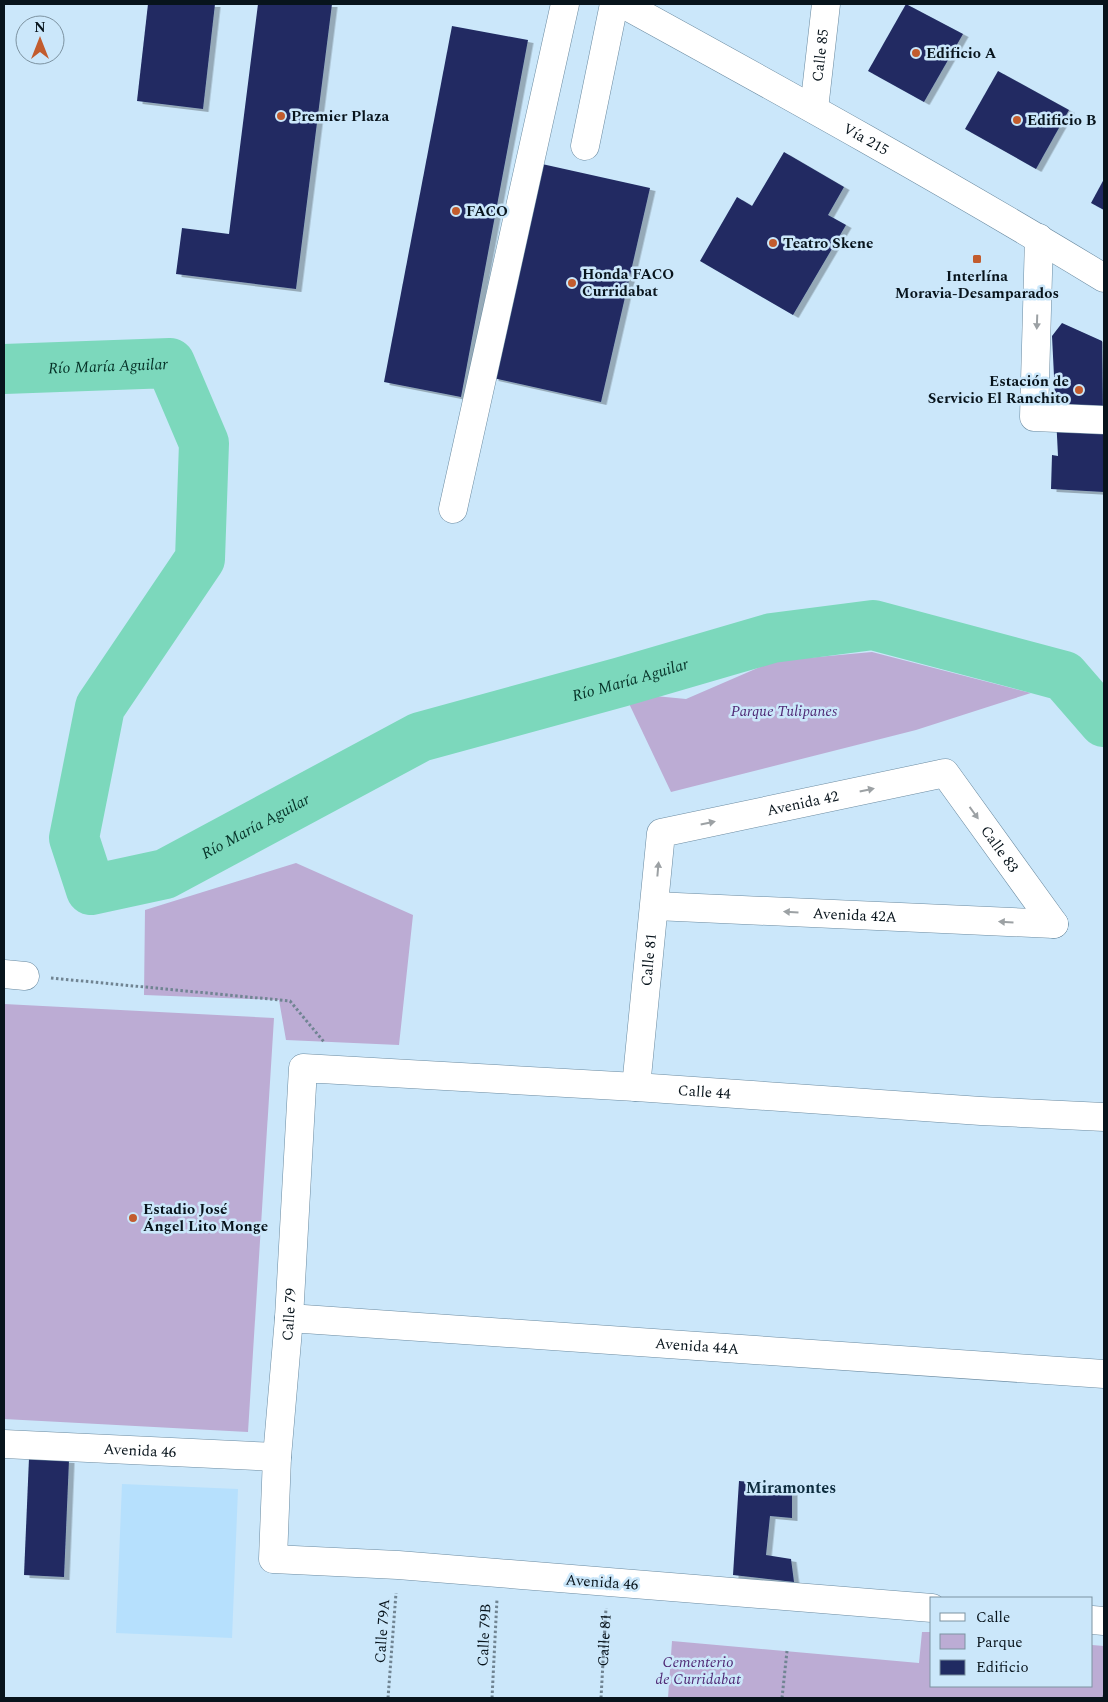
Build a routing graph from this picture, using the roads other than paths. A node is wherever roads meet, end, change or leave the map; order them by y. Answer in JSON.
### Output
{"nodes":[{"id":1,"x":565,"y":4,"type":"edge"},
{"id":2,"x":614,"y":4,"type":"edge"},
{"id":3,"x":623,"y":4,"type":"edge"},
{"id":4,"x":826,"y":4,"type":"edge"},
{"id":5,"x":814,"y":109,"type":"junction"},
{"id":6,"x":585,"y":146,"type":"dead end"},
{"id":7,"x":1039,"y":238,"type":"junction"},
{"id":8,"x":1104,"y":278,"type":"edge"},
{"id":9,"x":1104,"y":420,"type":"edge"},
{"id":10,"x":453,"y":509,"type":"dead end"},
{"id":11,"x":945,"y":773,"type":"joint"},
{"id":12,"x":661,"y":833,"type":"joint"},
{"id":13,"x":655,"y":906,"type":"junction"},
{"id":14,"x":1054,"y":924,"type":"joint"},
{"id":15,"x":303,"y":1068,"type":"joint"},
{"id":16,"x":636,"y":1087,"type":"junction"},
{"id":17,"x":1104,"y":1117,"type":"edge"},
{"id":18,"x":289,"y":1318,"type":"junction"},
{"id":19,"x":1104,"y":1374,"type":"edge"},
{"id":20,"x":4,"y":1444,"type":"edge"},
{"id":21,"x":277,"y":1457,"type":"junction"},
{"id":22,"x":273,"y":1559,"type":"joint"},
{"id":23,"x":930,"y":1608,"type":"edge"}],
"edges":[{"from":1,"to":10,"type":"street"},
{"from":2,"to":6,"type":"street"},
{"from":3,"to":5,"type":"street","name":"Vía 215"},
{"from":4,"to":5,"type":"street","name":"Calle 85"},
{"from":5,"to":7,"type":"street","name":"Vía 215"},
{"from":7,"to":8,"type":"street","name":"Vía 215"},
{"from":7,"to":9,"type":"street","one_way":true},
{"from":12,"to":11,"type":"street","name":"Avenida 42","one_way":true},
{"from":11,"to":14,"type":"street","name":"Calle 83","one_way":true},
{"from":13,"to":12,"type":"street","name":"Calle 81","one_way":true},
{"from":14,"to":13,"type":"street","name":"Avenida 42A","one_way":true},
{"from":13,"to":16,"type":"street","name":"Calle 81"},
{"from":15,"to":16,"type":"street","name":"Calle 44"},
{"from":15,"to":18,"type":"street","name":"Calle 79"},
{"from":16,"to":17,"type":"street","name":"Calle 44"},
{"from":18,"to":19,"type":"street","name":"Avenida 44A"},
{"from":18,"to":21,"type":"street","name":"Calle 79"},
{"from":20,"to":21,"type":"street","name":"Avenida 46"},
{"from":21,"to":22,"type":"street","name":"Calle 79"},
{"from":22,"to":23,"type":"street","name":"Avenida 46"}]}
